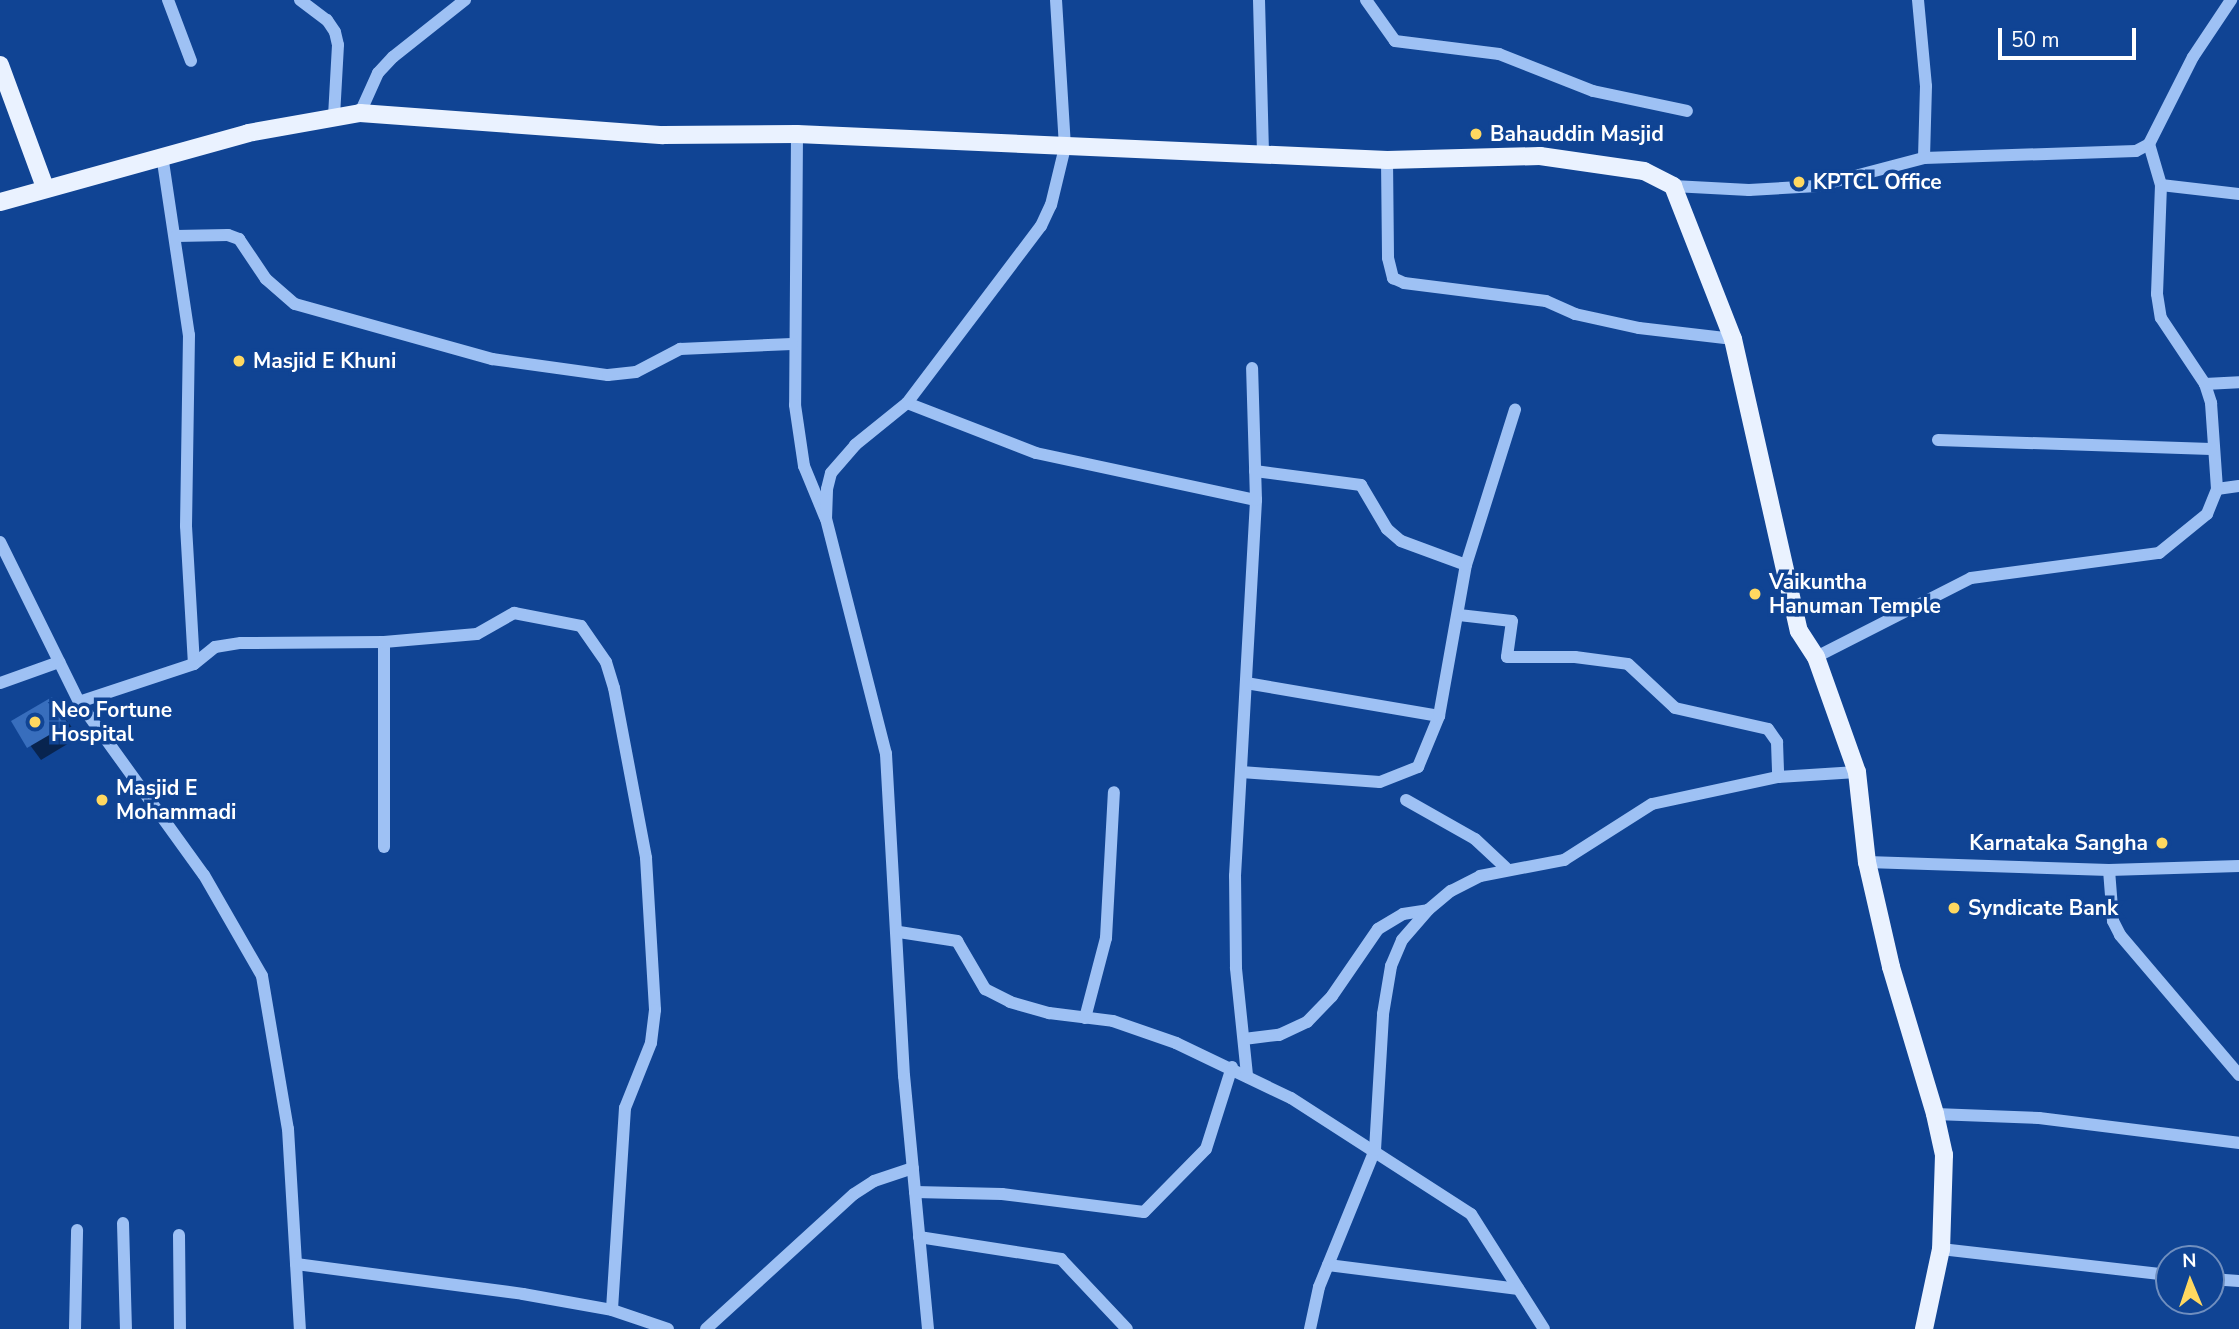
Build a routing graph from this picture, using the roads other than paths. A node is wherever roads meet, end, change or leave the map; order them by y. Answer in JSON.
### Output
{"nodes":[{"id":1,"x":168,"y":0,"type":"edge"},
{"id":2,"x":300,"y":0,"type":"edge"},
{"id":3,"x":465,"y":0,"type":"edge"},
{"id":4,"x":1056,"y":0,"type":"edge"},
{"id":5,"x":1259,"y":0,"type":"edge"},
{"id":6,"x":1366,"y":0,"type":"edge"},
{"id":7,"x":1919,"y":0,"type":"edge"},
{"id":8,"x":2231,"y":0,"type":"edge"},
{"id":9,"x":191,"y":61,"type":"dead end"},
{"id":10,"x":0,"y":65,"type":"edge"},
{"id":11,"x":1687,"y":111,"type":"dead end"},
{"id":12,"x":360,"y":113,"type":"junction"},
{"id":13,"x":334,"y":117,"type":"junction"},
{"id":14,"x":797,"y":134,"type":"junction"},
{"id":15,"x":2150,"y":144,"type":"junction"},
{"id":16,"x":1065,"y":147,"type":"junction"},
{"id":17,"x":162,"y":155,"type":"junction"},
{"id":18,"x":1263,"y":155,"type":"junction"},
{"id":19,"x":1924,"y":158,"type":"junction"},
{"id":20,"x":1387,"y":160,"type":"junction"},
{"id":21,"x":2161,"y":185,"type":"junction"},
{"id":22,"x":1673,"y":186,"type":"junction"},
{"id":23,"x":46,"y":187,"type":"junction"},
{"id":24,"x":2239,"y":194,"type":"edge"},
{"id":25,"x":0,"y":202,"type":"edge"},
{"id":26,"x":176,"y":236,"type":"junction"},
{"id":27,"x":1733,"y":339,"type":"junction"},
{"id":28,"x":792,"y":344,"type":"junction"},
{"id":29,"x":1252,"y":368,"type":"dead end"},
{"id":30,"x":2239,"y":382,"type":"edge"},
{"id":31,"x":2205,"y":384,"type":"junction"},
{"id":32,"x":907,"y":403,"type":"junction"},
{"id":33,"x":1515,"y":410,"type":"dead end"},
{"id":34,"x":1938,"y":440,"type":"dead end"},
{"id":35,"x":2211,"y":449,"type":"junction"},
{"id":36,"x":1255,"y":471,"type":"junction"},
{"id":37,"x":2239,"y":486,"type":"edge"},
{"id":38,"x":2217,"y":489,"type":"junction"},
{"id":39,"x":1256,"y":500,"type":"junction"},
{"id":40,"x":826,"y":519,"type":"junction"},
{"id":41,"x":0,"y":542,"type":"edge"},
{"id":42,"x":1466,"y":565,"type":"junction"},
{"id":43,"x":1459,"y":615,"type":"junction"},
{"id":44,"x":384,"y":642,"type":"junction"},
{"id":45,"x":1816,"y":657,"type":"junction"},
{"id":46,"x":59,"y":662,"type":"junction"},
{"id":47,"x":194,"y":664,"type":"junction"},
{"id":48,"x":0,"y":682,"type":"edge"},
{"id":49,"x":1246,"y":683,"type":"junction"},
{"id":50,"x":79,"y":702,"type":"junction"},
{"id":51,"x":1439,"y":716,"type":"junction"},
{"id":52,"x":1241,"y":772,"type":"junction"},
{"id":53,"x":1857,"y":772,"type":"junction"},
{"id":54,"x":1778,"y":777,"type":"junction"},
{"id":55,"x":1114,"y":792,"type":"dead end"},
{"id":56,"x":1406,"y":800,"type":"dead end"},
{"id":57,"x":384,"y":847,"type":"dead end"},
{"id":58,"x":1867,"y":862,"type":"junction"},
{"id":59,"x":2239,"y":866,"type":"edge"},
{"id":60,"x":1506,"y":868,"type":"junction"},
{"id":61,"x":2109,"y":870,"type":"junction"},
{"id":62,"x":1428,"y":910,"type":"junction"},
{"id":63,"x":899,"y":932,"type":"junction"},
{"id":64,"x":1085,"y":1018,"type":"junction"},
{"id":65,"x":1244,"y":1039,"type":"junction"},
{"id":66,"x":1232,"y":1067,"type":"junction"},
{"id":67,"x":1247,"y":1075,"type":"junction"},
{"id":68,"x":2239,"y":1075,"type":"edge"},
{"id":69,"x":1936,"y":1114,"type":"junction"},
{"id":70,"x":2239,"y":1143,"type":"edge"},
{"id":71,"x":1375,"y":1150,"type":"junction"},
{"id":72,"x":913,"y":1168,"type":"junction"},
{"id":73,"x":915,"y":1192,"type":"junction"},
{"id":74,"x":123,"y":1223,"type":"dead end"},
{"id":75,"x":77,"y":1230,"type":"dead end"},
{"id":76,"x":179,"y":1234,"type":"dead end"},
{"id":77,"x":919,"y":1237,"type":"junction"},
{"id":78,"x":1941,"y":1249,"type":"junction"},
{"id":79,"x":296,"y":1264,"type":"junction"},
{"id":80,"x":1328,"y":1265,"type":"junction"},
{"id":81,"x":2155,"y":1273,"type":"edge"},
{"id":82,"x":1518,"y":1289,"type":"junction"},
{"id":83,"x":612,"y":1310,"type":"junction"},
{"id":84,"x":75,"y":1329,"type":"edge"},
{"id":85,"x":126,"y":1329,"type":"edge"},
{"id":86,"x":180,"y":1329,"type":"edge"},
{"id":87,"x":300,"y":1329,"type":"edge"},
{"id":88,"x":668,"y":1329,"type":"edge"},
{"id":89,"x":706,"y":1329,"type":"edge"},
{"id":90,"x":928,"y":1329,"type":"edge"},
{"id":91,"x":1127,"y":1329,"type":"edge"},
{"id":92,"x":1310,"y":1329,"type":"edge"},
{"id":93,"x":1544,"y":1329,"type":"edge"},
{"id":94,"x":1924,"y":1329,"type":"edge"}],
"edges":[{"from":1,"to":9,"type":"street"},
{"from":2,"to":13,"type":"street"},
{"from":3,"to":12,"type":"street"},
{"from":4,"to":16,"type":"street"},
{"from":5,"to":18,"type":"street"},
{"from":6,"to":11,"type":"street"},
{"from":7,"to":19,"type":"street"},
{"from":8,"to":15,"type":"street"},
{"from":10,"to":23,"type":"main road"},
{"from":12,"to":13,"type":"main road"},
{"from":12,"to":14,"type":"main road"},
{"from":13,"to":17,"type":"main road"},
{"from":14,"to":16,"type":"main road"},
{"from":14,"to":28,"type":"street"},
{"from":15,"to":19,"type":"street"},
{"from":15,"to":21,"type":"street"},
{"from":16,"to":18,"type":"main road"},
{"from":16,"to":32,"type":"street"},
{"from":17,"to":23,"type":"main road"},
{"from":17,"to":26,"type":"street"},
{"from":18,"to":20,"type":"main road"},
{"from":19,"to":22,"type":"street"},
{"from":20,"to":22,"type":"main road"},
{"from":20,"to":27,"type":"street"},
{"from":21,"to":24,"type":"street"},
{"from":21,"to":31,"type":"street"},
{"from":22,"to":27,"type":"main road"},
{"from":23,"to":25,"type":"main road"},
{"from":26,"to":28,"type":"street"},
{"from":26,"to":47,"type":"street"},
{"from":27,"to":45,"type":"main road"},
{"from":28,"to":40,"type":"street"},
{"from":29,"to":36,"type":"street"},
{"from":30,"to":31,"type":"street"},
{"from":31,"to":35,"type":"street"},
{"from":32,"to":39,"type":"street"},
{"from":32,"to":40,"type":"street"},
{"from":33,"to":42,"type":"street"},
{"from":34,"to":35,"type":"street"},
{"from":35,"to":38,"type":"street"},
{"from":36,"to":39,"type":"street"},
{"from":36,"to":42,"type":"street"},
{"from":37,"to":38,"type":"street"},
{"from":38,"to":45,"type":"street"},
{"from":39,"to":49,"type":"street"},
{"from":40,"to":63,"type":"street"},
{"from":41,"to":46,"type":"street"},
{"from":42,"to":43,"type":"street"},
{"from":43,"to":51,"type":"street"},
{"from":43,"to":54,"type":"street"},
{"from":44,"to":47,"type":"street"},
{"from":44,"to":57,"type":"street"},
{"from":44,"to":83,"type":"street"},
{"from":45,"to":53,"type":"main road"},
{"from":46,"to":48,"type":"street"},
{"from":46,"to":50,"type":"street"},
{"from":47,"to":50,"type":"street"},
{"from":49,"to":51,"type":"street"},
{"from":49,"to":52,"type":"street"},
{"from":50,"to":79,"type":"street"},
{"from":51,"to":52,"type":"street"},
{"from":52,"to":65,"type":"street"},
{"from":53,"to":54,"type":"street"},
{"from":53,"to":58,"type":"main road"},
{"from":54,"to":60,"type":"street"},
{"from":55,"to":64,"type":"street"},
{"from":56,"to":60,"type":"street"},
{"from":58,"to":61,"type":"street"},
{"from":58,"to":69,"type":"main road"},
{"from":59,"to":61,"type":"street"},
{"from":60,"to":62,"type":"street"},
{"from":61,"to":68,"type":"street"},
{"from":62,"to":65,"type":"street"},
{"from":62,"to":71,"type":"street"},
{"from":63,"to":64,"type":"street"},
{"from":63,"to":72,"type":"street"},
{"from":64,"to":66,"type":"street"},
{"from":65,"to":67,"type":"street"},
{"from":66,"to":67,"type":"street"},
{"from":66,"to":73,"type":"street"},
{"from":67,"to":71,"type":"street"},
{"from":69,"to":70,"type":"street"},
{"from":69,"to":78,"type":"main road"},
{"from":71,"to":80,"type":"street"},
{"from":71,"to":82,"type":"street"},
{"from":72,"to":73,"type":"street"},
{"from":72,"to":89,"type":"street"},
{"from":73,"to":77,"type":"street"},
{"from":74,"to":85,"type":"street"},
{"from":75,"to":84,"type":"street"},
{"from":76,"to":86,"type":"street"},
{"from":77,"to":90,"type":"street"},
{"from":77,"to":91,"type":"street"},
{"from":78,"to":81,"type":"street"},
{"from":78,"to":94,"type":"main road"},
{"from":79,"to":83,"type":"street"},
{"from":79,"to":87,"type":"street"},
{"from":80,"to":82,"type":"street"},
{"from":80,"to":92,"type":"street"},
{"from":82,"to":93,"type":"street"},
{"from":83,"to":88,"type":"street"}]}
